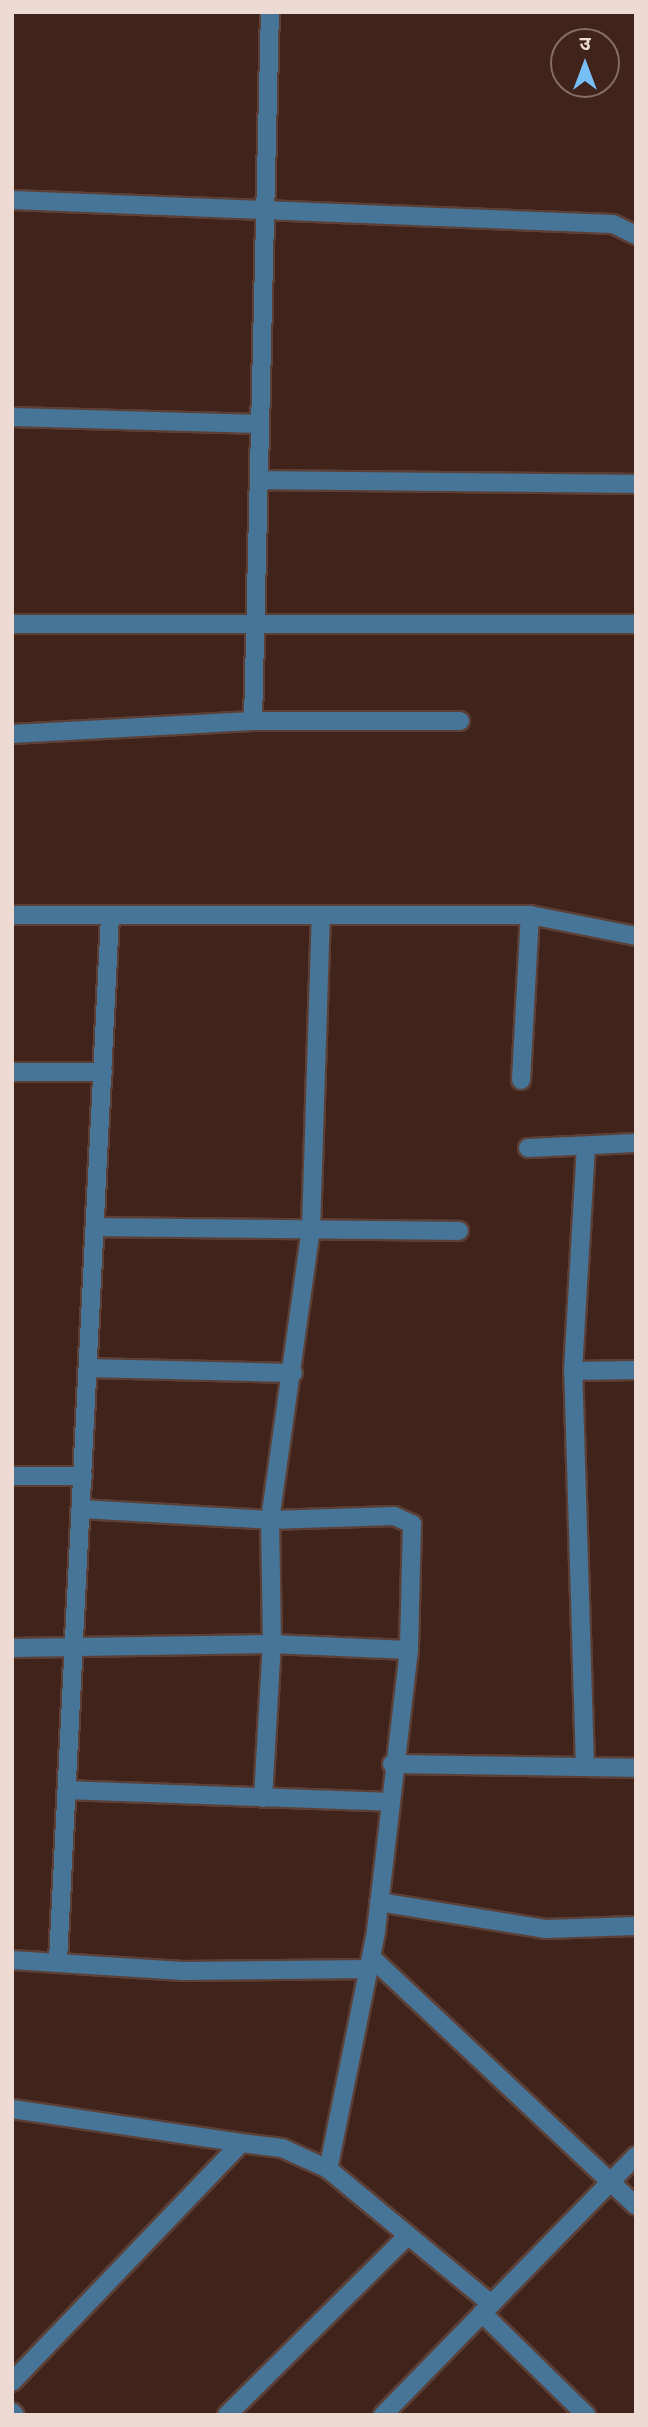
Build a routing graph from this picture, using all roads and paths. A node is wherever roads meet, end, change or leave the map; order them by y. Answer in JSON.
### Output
{"nodes":[{"id":1,"x":270,"y":12,"type":"edge"},
{"id":2,"x":12,"y":200,"type":"edge"},
{"id":3,"x":265,"y":206,"type":"junction"},
{"id":4,"x":636,"y":235,"type":"edge"},
{"id":5,"x":12,"y":417,"type":"edge"},
{"id":6,"x":260,"y":424,"type":"junction"},
{"id":7,"x":259,"y":480,"type":"junction"},
{"id":8,"x":636,"y":484,"type":"edge"},
{"id":9,"x":12,"y":624,"type":"edge"},
{"id":10,"x":255,"y":624,"type":"junction"},
{"id":11,"x":636,"y":624,"type":"edge"},
{"id":12,"x":253,"y":721,"type":"junction"},
{"id":13,"x":460,"y":721,"type":"dead end"},
{"id":14,"x":12,"y":734,"type":"edge"},
{"id":15,"x":12,"y":915,"type":"edge"},
{"id":16,"x":110,"y":915,"type":"junction"},
{"id":17,"x":321,"y":915,"type":"junction"},
{"id":18,"x":530,"y":915,"type":"junction"},
{"id":19,"x":636,"y":936,"type":"edge"},
{"id":20,"x":12,"y":1072,"type":"edge"},
{"id":21,"x":103,"y":1072,"type":"junction"},
{"id":22,"x":521,"y":1080,"type":"dead end"},
{"id":23,"x":636,"y":1143,"type":"edge"},
{"id":24,"x":586,"y":1146,"type":"junction"},
{"id":25,"x":528,"y":1149,"type":"dead end"},
{"id":26,"x":95,"y":1227,"type":"junction"},
{"id":27,"x":311,"y":1229,"type":"junction"},
{"id":28,"x":459,"y":1231,"type":"dead end"},
{"id":29,"x":88,"y":1368,"type":"junction"},
{"id":30,"x":636,"y":1370,"type":"edge"},
{"id":31,"x":573,"y":1371,"type":"junction"},
{"id":32,"x":293,"y":1373,"type":"junction"},
{"id":33,"x":12,"y":1476,"type":"edge"},
{"id":34,"x":83,"y":1476,"type":"junction"},
{"id":35,"x":82,"y":1508,"type":"junction"},
{"id":36,"x":270,"y":1520,"type":"junction"},
{"id":37,"x":272,"y":1644,"type":"junction"},
{"id":38,"x":74,"y":1647,"type":"junction"},
{"id":39,"x":12,"y":1648,"type":"edge"},
{"id":40,"x":409,"y":1650,"type":"junction"},
{"id":41,"x":392,"y":1764,"type":"junction"},
{"id":42,"x":585,"y":1767,"type":"junction"},
{"id":43,"x":636,"y":1768,"type":"edge"},
{"id":44,"x":67,"y":1790,"type":"junction"},
{"id":45,"x":263,"y":1797,"type":"junction"},
{"id":46,"x":388,"y":1802,"type":"junction"},
{"id":47,"x":379,"y":1902,"type":"junction"},
{"id":48,"x":636,"y":1926,"type":"edge"},
{"id":49,"x":12,"y":1960,"type":"edge"},
{"id":50,"x":58,"y":1961,"type":"junction"},
{"id":51,"x":371,"y":1963,"type":"junction"},
{"id":52,"x":12,"y":2109,"type":"edge"},
{"id":53,"x":242,"y":2143,"type":"junction"},
{"id":54,"x":636,"y":2156,"type":"edge"},
{"id":55,"x":328,"y":2169,"type":"junction"},
{"id":56,"x":610,"y":2182,"type":"junction"},
{"id":57,"x":636,"y":2206,"type":"edge"},
{"id":58,"x":407,"y":2236,"type":"junction"},
{"id":59,"x":487,"y":2308,"type":"junction"},
{"id":60,"x":12,"y":2382,"type":"edge"},
{"id":61,"x":387,"y":2413,"type":"edge"},
{"id":62,"x":227,"y":2415,"type":"edge"},
{"id":63,"x":586,"y":2415,"type":"edge"}],
"edges":[{"from":1,"to":3,"type":"street"},
{"from":2,"to":3,"type":"street"},
{"from":3,"to":4,"type":"street"},
{"from":3,"to":6,"type":"street"},
{"from":5,"to":6,"type":"street"},
{"from":6,"to":7,"type":"street"},
{"from":7,"to":8,"type":"street"},
{"from":7,"to":10,"type":"street"},
{"from":9,"to":10,"type":"street"},
{"from":10,"to":11,"type":"street"},
{"from":10,"to":12,"type":"street"},
{"from":12,"to":13,"type":"street"},
{"from":12,"to":14,"type":"street"},
{"from":15,"to":16,"type":"street"},
{"from":16,"to":17,"type":"street"},
{"from":16,"to":21,"type":"street"},
{"from":17,"to":18,"type":"street"},
{"from":17,"to":27,"type":"street"},
{"from":18,"to":19,"type":"street"},
{"from":18,"to":22,"type":"street"},
{"from":20,"to":21,"type":"street"},
{"from":21,"to":26,"type":"street"},
{"from":23,"to":24,"type":"street"},
{"from":24,"to":25,"type":"street"},
{"from":24,"to":31,"type":"street"},
{"from":26,"to":27,"type":"street"},
{"from":26,"to":29,"type":"street"},
{"from":27,"to":28,"type":"street"},
{"from":27,"to":32,"type":"street"},
{"from":29,"to":32,"type":"street"},
{"from":29,"to":34,"type":"street"},
{"from":30,"to":31,"type":"street"},
{"from":31,"to":42,"type":"street"},
{"from":32,"to":36,"type":"street"},
{"from":33,"to":34,"type":"street"},
{"from":34,"to":35,"type":"street"},
{"from":35,"to":36,"type":"street"},
{"from":35,"to":38,"type":"street"},
{"from":36,"to":37,"type":"street"},
{"from":36,"to":40,"type":"street"},
{"from":37,"to":38,"type":"street"},
{"from":37,"to":40,"type":"street"},
{"from":37,"to":45,"type":"street"},
{"from":38,"to":39,"type":"street"},
{"from":38,"to":44,"type":"street"},
{"from":40,"to":41,"type":"street"},
{"from":41,"to":42,"type":"street"},
{"from":41,"to":46,"type":"street"},
{"from":42,"to":43,"type":"street"},
{"from":44,"to":45,"type":"street"},
{"from":44,"to":50,"type":"street"},
{"from":45,"to":46,"type":"street"},
{"from":46,"to":47,"type":"street"},
{"from":47,"to":48,"type":"street"},
{"from":47,"to":51,"type":"street"},
{"from":49,"to":50,"type":"street"},
{"from":50,"to":51,"type":"street"},
{"from":51,"to":55,"type":"street"},
{"from":51,"to":56,"type":"street"},
{"from":52,"to":53,"type":"street"},
{"from":53,"to":55,"type":"street"},
{"from":53,"to":60,"type":"street"},
{"from":54,"to":56,"type":"street"},
{"from":55,"to":58,"type":"street"},
{"from":56,"to":57,"type":"street"},
{"from":56,"to":59,"type":"street"},
{"from":58,"to":59,"type":"street"},
{"from":58,"to":62,"type":"street"},
{"from":59,"to":61,"type":"street"},
{"from":59,"to":63,"type":"street"}]}
